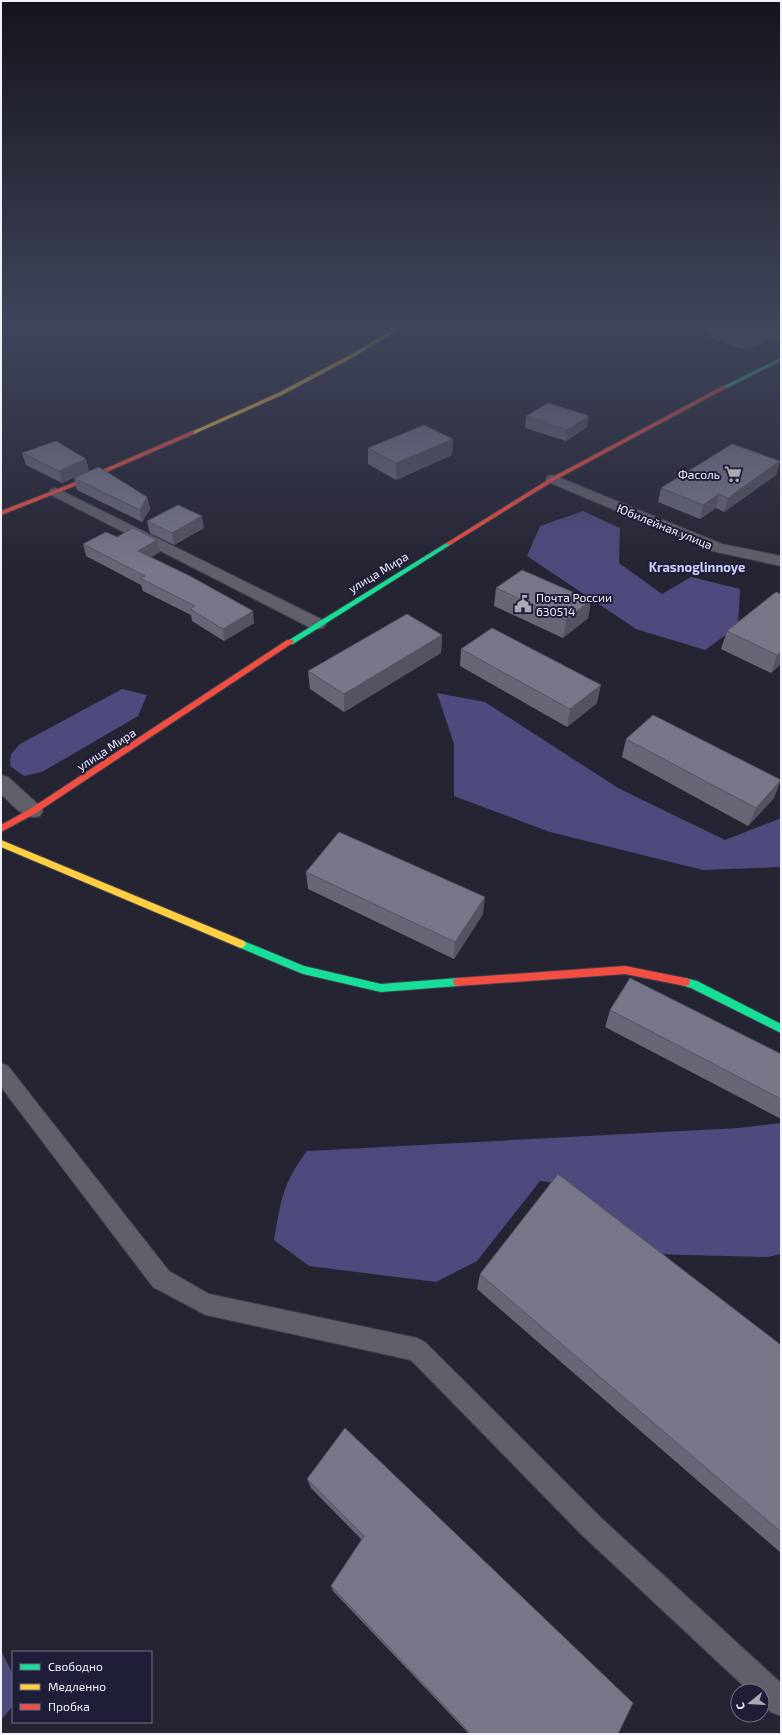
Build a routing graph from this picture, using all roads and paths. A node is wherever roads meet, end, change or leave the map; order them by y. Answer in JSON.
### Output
{"nodes":[{"id":1,"x":246,"y":409,"type":"edge"},
{"id":2,"x":683,"y":409,"type":"edge"},
{"id":3,"x":553,"y":479,"type":"junction"},
{"id":4,"x":56,"y":492,"type":"junction"},
{"id":5,"x":1,"y":513,"type":"edge"},
{"id":6,"x":781,"y":561,"type":"edge"},
{"id":7,"x":317,"y":624,"type":"junction"},
{"id":8,"x":1,"y":782,"type":"edge"},
{"id":9,"x":34,"y":811,"type":"junction"},
{"id":10,"x":1,"y":829,"type":"edge"},
{"id":11,"x":1,"y":843,"type":"edge"},
{"id":12,"x":781,"y":1029,"type":"edge"},
{"id":13,"x":1,"y":1072,"type":"edge"},
{"id":14,"x":781,"y":1702,"type":"edge"}],
"edges":[{"from":1,"to":4,"type":"street"},
{"from":2,"to":3,"type":"street","name":"улица Мира"},
{"from":3,"to":6,"type":"street","name":"Юбилейная улица"},
{"from":3,"to":7,"type":"street","name":"улица Мира"},
{"from":4,"to":5,"type":"street"},
{"from":4,"to":7,"type":"street"},
{"from":7,"to":9,"type":"street","name":"улица Мира"},
{"from":8,"to":9,"type":"street"},
{"from":9,"to":10,"type":"street","name":"улица Мира"},
{"from":11,"to":12,"type":"street"},
{"from":13,"to":14,"type":"lane"}]}
